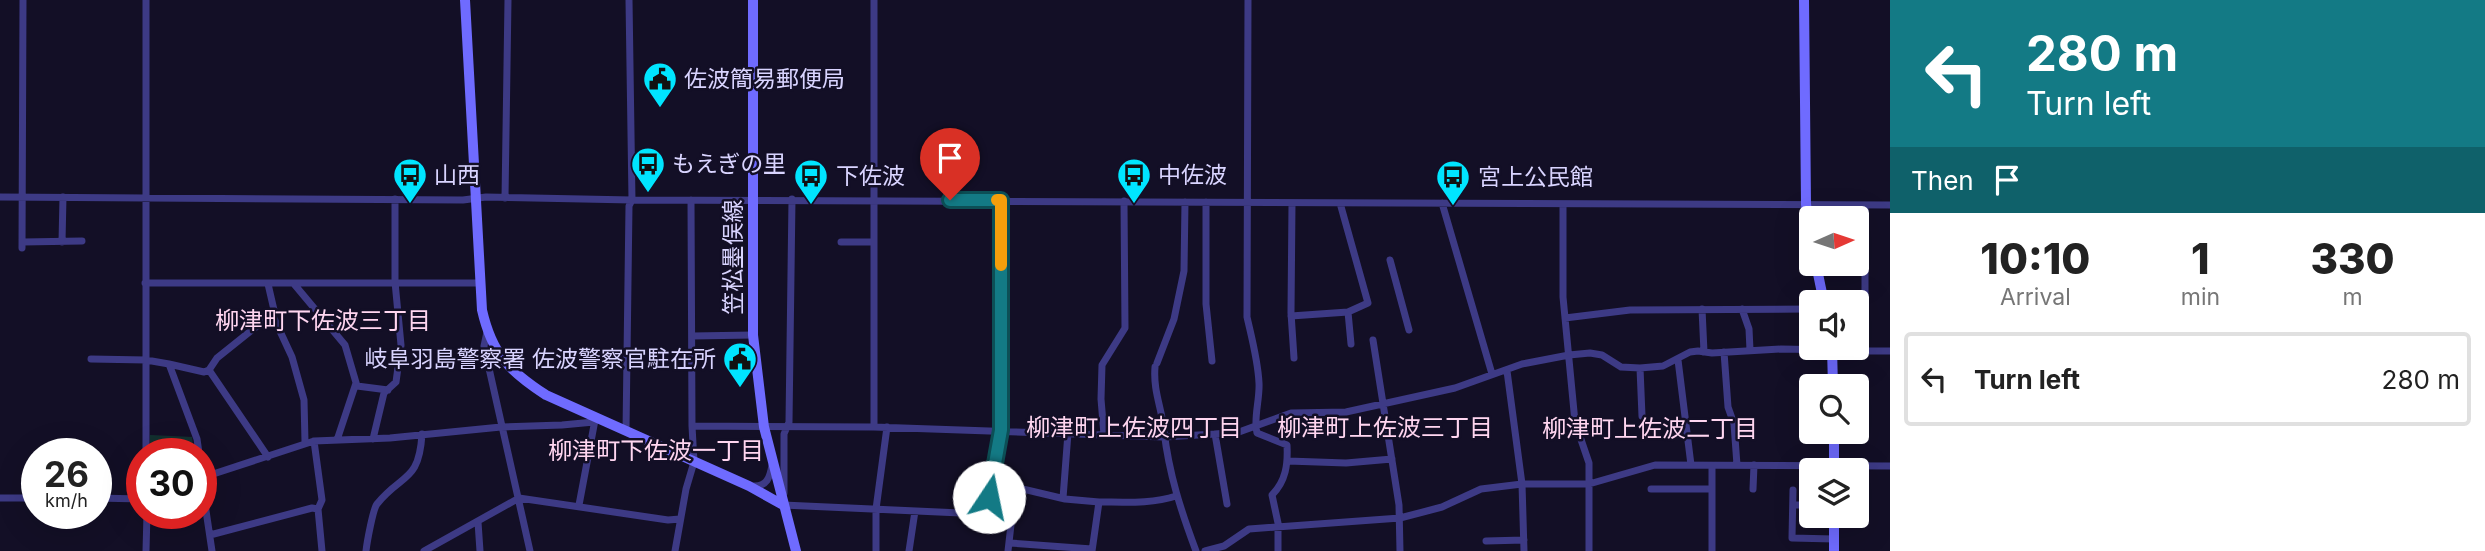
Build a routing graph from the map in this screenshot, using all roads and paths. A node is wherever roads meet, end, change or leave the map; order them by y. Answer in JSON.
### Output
{"nodes":[{"id":1,"x":23,"y":0,"type":"edge"},
{"id":2,"x":146,"y":0,"type":"edge"},
{"id":3,"x":465,"y":0,"type":"edge"},
{"id":4,"x":508,"y":0,"type":"edge"},
{"id":5,"x":629,"y":0,"type":"edge"},
{"id":6,"x":753,"y":0,"type":"edge"},
{"id":7,"x":874,"y":0,"type":"edge"},
{"id":8,"x":1248,"y":0,"type":"edge"},
{"id":9,"x":1804,"y":0,"type":"edge"},
{"id":10,"x":0,"y":197,"type":"edge"},
{"id":11,"x":23,"y":197,"type":"junction"},
{"id":12,"x":62,"y":197,"type":"junction"},
{"id":13,"x":145,"y":198,"type":"junction"},
{"id":14,"x":475,"y":198,"type":"junction"},
{"id":15,"x":506,"y":198,"type":"junction"},
{"id":16,"x":395,"y":199,"type":"junction"},
{"id":17,"x":792,"y":199,"type":"junction"},
{"id":18,"x":632,"y":200,"type":"junction"},
{"id":19,"x":691,"y":200,"type":"junction"},
{"id":20,"x":752,"y":200,"type":"junction"},
{"id":21,"x":874,"y":200,"type":"junction"},
{"id":22,"x":1001,"y":200,"type":"junction"},
{"id":23,"x":1124,"y":201,"type":"junction"},
{"id":24,"x":1185,"y":202,"type":"junction"},
{"id":25,"x":1206,"y":202,"type":"junction"},
{"id":26,"x":1247,"y":203,"type":"junction"},
{"id":27,"x":1292,"y":203,"type":"junction"},
{"id":28,"x":1340,"y":203,"type":"junction"},
{"id":29,"x":1441,"y":203,"type":"junction"},
{"id":30,"x":1563,"y":204,"type":"junction"},
{"id":31,"x":1805,"y":204,"type":"junction"},
{"id":32,"x":1865,"y":205,"type":"junction"},
{"id":33,"x":1890,"y":205,"type":"edge"},
{"id":34,"x":62,"y":242,"type":"junction"},
{"id":35,"x":82,"y":242,"type":"dead end"},
{"id":36,"x":841,"y":242,"type":"dead end"},
{"id":37,"x":874,"y":243,"type":"junction"},
{"id":38,"x":1390,"y":260,"type":"dead end"},
{"id":39,"x":395,"y":282,"type":"junction"},
{"id":40,"x":145,"y":283,"type":"junction"},
{"id":41,"x":480,"y":283,"type":"junction"},
{"id":42,"x":268,"y":284,"type":"junction"},
{"id":43,"x":294,"y":284,"type":"junction"},
{"id":44,"x":1862,"y":290,"type":"edge"},
{"id":45,"x":1702,"y":309,"type":"junction"},
{"id":46,"x":1742,"y":309,"type":"junction"},
{"id":47,"x":1799,"y":309,"type":"edge"},
{"id":48,"x":1348,"y":312,"type":"junction"},
{"id":49,"x":272,"y":314,"type":"junction"},
{"id":50,"x":1291,"y":316,"type":"junction"},
{"id":51,"x":1566,"y":318,"type":"junction"},
{"id":52,"x":1409,"y":330,"type":"dead end"},
{"id":53,"x":487,"y":332,"type":"junction"},
{"id":54,"x":753,"y":335,"type":"junction"},
{"id":55,"x":692,"y":336,"type":"junction"},
{"id":56,"x":1373,"y":340,"type":"dead end"},
{"id":57,"x":1351,"y":344,"type":"dead end"},
{"id":58,"x":1799,"y":349,"type":"edge"},
{"id":59,"x":1750,"y":350,"type":"junction"},
{"id":60,"x":1890,"y":351,"type":"edge"},
{"id":61,"x":1704,"y":352,"type":"junction"},
{"id":62,"x":1724,"y":352,"type":"junction"},
{"id":63,"x":1869,"y":352,"type":"edge"},
{"id":64,"x":1569,"y":355,"type":"junction"},
{"id":65,"x":1294,"y":358,"type":"dead end"},
{"id":66,"x":91,"y":359,"type":"dead end"},
{"id":67,"x":146,"y":360,"type":"junction"},
{"id":68,"x":1678,"y":360,"type":"junction"},
{"id":69,"x":1212,"y":361,"type":"dead end"},
{"id":70,"x":169,"y":364,"type":"junction"},
{"id":71,"x":1640,"y":368,"type":"junction"},
{"id":72,"x":209,"y":370,"type":"junction"},
{"id":73,"x":1507,"y":370,"type":"junction"},
{"id":74,"x":1492,"y":374,"type":"junction"},
{"id":75,"x":356,"y":383,"type":"junction"},
{"id":76,"x":388,"y":390,"type":"junction"},
{"id":77,"x":1384,"y":403,"type":"junction"},
{"id":78,"x":1642,"y":416,"type":"dead end"},
{"id":79,"x":595,"y":419,"type":"junction"},
{"id":80,"x":692,"y":426,"type":"junction"},
{"id":81,"x":502,"y":427,"type":"junction"},
{"id":82,"x":764,"y":427,"type":"junction"},
{"id":83,"x":874,"y":427,"type":"junction"},
{"id":84,"x":787,"y":428,"type":"junction"},
{"id":85,"x":887,"y":428,"type":"junction"},
{"id":86,"x":1255,"y":428,"type":"junction"},
{"id":87,"x":1001,"y":430,"type":"junction"},
{"id":88,"x":626,"y":431,"type":"junction"},
{"id":89,"x":1068,"y":433,"type":"junction"},
{"id":90,"x":422,"y":434,"type":"junction"},
{"id":91,"x":1215,"y":434,"type":"junction"},
{"id":92,"x":1104,"y":435,"type":"junction"},
{"id":93,"x":1164,"y":437,"type":"junction"},
{"id":94,"x":146,"y":438,"type":"edge"},
{"id":95,"x":197,"y":438,"type":"edge"},
{"id":96,"x":373,"y":439,"type":"junction"},
{"id":97,"x":337,"y":440,"type":"junction"},
{"id":98,"x":309,"y":441,"type":"junction"},
{"id":99,"x":268,"y":457,"type":"junction"},
{"id":100,"x":1392,"y":459,"type":"junction"},
{"id":101,"x":1288,"y":461,"type":"junction"},
{"id":102,"x":694,"y":462,"type":"junction"},
{"id":103,"x":772,"y":465,"type":"junction"},
{"id":104,"x":1691,"y":465,"type":"junction"},
{"id":105,"x":1737,"y":465,"type":"junction"},
{"id":106,"x":1712,"y":466,"type":"junction"},
{"id":107,"x":1754,"y":466,"type":"junction"},
{"id":108,"x":1890,"y":466,"type":"edge"},
{"id":109,"x":1799,"y":467,"type":"edge"},
{"id":110,"x":1869,"y":467,"type":"edge"},
{"id":111,"x":217,"y":473,"type":"edge"},
{"id":112,"x":992,"y":482,"type":"junction"},
{"id":113,"x":1522,"y":484,"type":"junction"},
{"id":114,"x":1590,"y":484,"type":"junction"},
{"id":115,"x":749,"y":486,"type":"junction"},
{"id":116,"x":1019,"y":489,"type":"junction"},
{"id":117,"x":1651,"y":489,"type":"dead end"},
{"id":118,"x":1712,"y":489,"type":"junction"},
{"id":119,"x":1754,"y":489,"type":"dead end"},
{"id":120,"x":1793,"y":490,"type":"dead end"},
{"id":121,"x":1176,"y":496,"type":"junction"},
{"id":122,"x":0,"y":498,"type":"edge"},
{"id":123,"x":21,"y":498,"type":"edge"},
{"id":124,"x":519,"y":498,"type":"junction"},
{"id":125,"x":1063,"y":498,"type":"junction"},
{"id":126,"x":1099,"y":502,"type":"junction"},
{"id":127,"x":1227,"y":504,"type":"dead end"},
{"id":128,"x":579,"y":505,"type":"junction"},
{"id":129,"x":783,"y":505,"type":"junction"},
{"id":130,"x":1793,"y":505,"type":"junction"},
{"id":131,"x":1799,"y":505,"type":"edge"},
{"id":132,"x":318,"y":509,"type":"junction"},
{"id":133,"x":876,"y":509,"type":"junction"},
{"id":134,"x":915,"y":511,"type":"junction"},
{"id":135,"x":1400,"y":518,"type":"junction"},
{"id":136,"x":680,"y":519,"type":"junction"},
{"id":137,"x":478,"y":522,"type":"junction"},
{"id":138,"x":1278,"y":528,"type":"junction"},
{"id":139,"x":1834,"y":528,"type":"edge"},
{"id":140,"x":146,"y":529,"type":"edge"},
{"id":141,"x":209,"y":529,"type":"edge"},
{"id":142,"x":210,"y":535,"type":"junction"},
{"id":143,"x":1834,"y":539,"type":"junction"},
{"id":144,"x":1524,"y":540,"type":"junction"},
{"id":145,"x":1486,"y":541,"type":"dead end"},
{"id":146,"x":1009,"y":547,"type":"edge"},
{"id":147,"x":1092,"y":550,"type":"edge"},
{"id":148,"x":146,"y":551,"type":"edge"},
{"id":149,"x":212,"y":551,"type":"edge"},
{"id":150,"x":323,"y":551,"type":"edge"},
{"id":151,"x":366,"y":551,"type":"edge"},
{"id":152,"x":424,"y":551,"type":"edge"},
{"id":153,"x":481,"y":551,"type":"edge"},
{"id":154,"x":530,"y":551,"type":"edge"},
{"id":155,"x":675,"y":551,"type":"edge"},
{"id":156,"x":796,"y":551,"type":"edge"},
{"id":157,"x":876,"y":551,"type":"edge"},
{"id":158,"x":909,"y":551,"type":"edge"},
{"id":159,"x":1196,"y":551,"type":"edge"},
{"id":160,"x":1205,"y":551,"type":"edge"},
{"id":161,"x":1278,"y":551,"type":"edge"},
{"id":162,"x":1400,"y":551,"type":"edge"},
{"id":163,"x":1524,"y":551,"type":"edge"},
{"id":164,"x":1589,"y":551,"type":"edge"},
{"id":165,"x":1712,"y":551,"type":"edge"},
{"id":166,"x":1834,"y":551,"type":"edge"}],
"edges":[{"from":1,"to":11,"type":"street"},
{"from":2,"to":13,"type":"street"},
{"from":3,"to":14,"type":"street"},
{"from":4,"to":15,"type":"street"},
{"from":5,"to":18,"type":"street"},
{"from":6,"to":20,"type":"street","name":"笠松墨俣線"},
{"from":7,"to":21,"type":"street"},
{"from":8,"to":26,"type":"street"},
{"from":9,"to":31,"type":"street"},
{"from":10,"to":11,"type":"street"},
{"from":11,"to":12,"type":"street"},
{"from":11,"to":34,"type":"street"},
{"from":12,"to":13,"type":"street"},
{"from":12,"to":34,"type":"street"},
{"from":13,"to":16,"type":"street"},
{"from":13,"to":40,"type":"street"},
{"from":14,"to":15,"type":"street"},
{"from":14,"to":16,"type":"street"},
{"from":14,"to":41,"type":"street"},
{"from":15,"to":18,"type":"street"},
{"from":16,"to":39,"type":"street"},
{"from":17,"to":20,"type":"street"},
{"from":17,"to":21,"type":"street"},
{"from":17,"to":84,"type":"street"},
{"from":18,"to":19,"type":"street"},
{"from":18,"to":88,"type":"street"},
{"from":19,"to":20,"type":"street"},
{"from":19,"to":55,"type":"street"},
{"from":20,"to":54,"type":"street","name":"笠松墨俣線"},
{"from":21,"to":22,"type":"street"},
{"from":21,"to":37,"type":"street"},
{"from":22,"to":23,"type":"street"},
{"from":22,"to":87,"type":"street"},
{"from":23,"to":24,"type":"street"},
{"from":23,"to":92,"type":"street"},
{"from":24,"to":25,"type":"street"},
{"from":24,"to":93,"type":"street"},
{"from":25,"to":26,"type":"street"},
{"from":25,"to":69,"type":"street"},
{"from":26,"to":27,"type":"street"},
{"from":26,"to":86,"type":"street"},
{"from":27,"to":28,"type":"street"},
{"from":27,"to":50,"type":"street"},
{"from":28,"to":29,"type":"street"},
{"from":28,"to":48,"type":"street"},
{"from":29,"to":30,"type":"street"},
{"from":29,"to":74,"type":"street"},
{"from":30,"to":31,"type":"street"},
{"from":30,"to":51,"type":"street"},
{"from":31,"to":32,"type":"street"},
{"from":32,"to":33,"type":"street"},
{"from":32,"to":44,"type":"street"},
{"from":34,"to":35,"type":"street"},
{"from":36,"to":37,"type":"street"},
{"from":37,"to":83,"type":"street"},
{"from":38,"to":52,"type":"street"},
{"from":39,"to":41,"type":"street"},
{"from":39,"to":43,"type":"street"},
{"from":39,"to":76,"type":"street"},
{"from":40,"to":42,"type":"street"},
{"from":40,"to":67,"type":"street"},
{"from":41,"to":53,"type":"street"},
{"from":42,"to":43,"type":"street"},
{"from":42,"to":49,"type":"street"},
{"from":43,"to":75,"type":"street"},
{"from":45,"to":46,"type":"street"},
{"from":45,"to":51,"type":"street"},
{"from":45,"to":61,"type":"street"},
{"from":46,"to":47,"type":"street"},
{"from":46,"to":59,"type":"street"},
{"from":48,"to":50,"type":"street"},
{"from":48,"to":57,"type":"street"},
{"from":49,"to":72,"type":"street"},
{"from":49,"to":98,"type":"street"},
{"from":50,"to":65,"type":"street"},
{"from":51,"to":64,"type":"street"},
{"from":53,"to":79,"type":"street"},
{"from":53,"to":81,"type":"street"},
{"from":54,"to":55,"type":"street"},
{"from":54,"to":82,"type":"street","name":"笠松墨俣線"},
{"from":55,"to":80,"type":"street"},
{"from":56,"to":77,"type":"street"},
{"from":58,"to":59,"type":"street"},
{"from":59,"to":62,"type":"street"},
{"from":60,"to":63,"type":"street"},
{"from":61,"to":62,"type":"street"},
{"from":61,"to":68,"type":"street"},
{"from":62,"to":105,"type":"street"},
{"from":64,"to":71,"type":"street"},
{"from":64,"to":73,"type":"street"},
{"from":64,"to":114,"type":"street"},
{"from":66,"to":67,"type":"street"},
{"from":67,"to":70,"type":"street"},
{"from":67,"to":94,"type":"street"},
{"from":68,"to":71,"type":"street"},
{"from":68,"to":104,"type":"street"},
{"from":70,"to":72,"type":"street"},
{"from":70,"to":95,"type":"street"},
{"from":71,"to":78,"type":"street"},
{"from":72,"to":99,"type":"street"},
{"from":73,"to":74,"type":"street"},
{"from":73,"to":113,"type":"street"},
{"from":74,"to":77,"type":"street"},
{"from":75,"to":76,"type":"street"},
{"from":75,"to":97,"type":"street"},
{"from":76,"to":96,"type":"street"},
{"from":77,"to":86,"type":"street"},
{"from":77,"to":100,"type":"street"},
{"from":79,"to":81,"type":"street"},
{"from":79,"to":88,"type":"street"},
{"from":79,"to":128,"type":"street"},
{"from":80,"to":82,"type":"street"},
{"from":80,"to":102,"type":"street"},
{"from":81,"to":90,"type":"street"},
{"from":81,"to":124,"type":"street"},
{"from":82,"to":84,"type":"street"},
{"from":82,"to":103,"type":"street","name":"笠松墨俣線"},
{"from":83,"to":84,"type":"street"},
{"from":83,"to":85,"type":"street"},
{"from":84,"to":129,"type":"street"},
{"from":85,"to":87,"type":"street"},
{"from":85,"to":133,"type":"street"},
{"from":86,"to":91,"type":"street"},
{"from":86,"to":101,"type":"street"},
{"from":87,"to":89,"type":"street"},
{"from":87,"to":112,"type":"street"},
{"from":88,"to":102,"type":"street"},
{"from":89,"to":92,"type":"street"},
{"from":89,"to":125,"type":"street"},
{"from":90,"to":96,"type":"street"},
{"from":90,"to":151,"type":"street"},
{"from":91,"to":93,"type":"street"},
{"from":91,"to":127,"type":"street"},
{"from":92,"to":93,"type":"street"},
{"from":93,"to":121,"type":"street"},
{"from":96,"to":97,"type":"street"},
{"from":97,"to":98,"type":"street"},
{"from":98,"to":99,"type":"street"},
{"from":98,"to":132,"type":"street"},
{"from":99,"to":111,"type":"street"},
{"from":100,"to":101,"type":"street"},
{"from":100,"to":135,"type":"street"},
{"from":101,"to":138,"type":"street"},
{"from":102,"to":115,"type":"street"},
{"from":102,"to":136,"type":"street"},
{"from":103,"to":115,"type":"street"},
{"from":103,"to":129,"type":"street","name":"笠松墨俣線"},
{"from":104,"to":106,"type":"street"},
{"from":104,"to":114,"type":"street"},
{"from":105,"to":106,"type":"street"},
{"from":105,"to":107,"type":"street"},
{"from":106,"to":118,"type":"street"},
{"from":107,"to":109,"type":"street"},
{"from":107,"to":119,"type":"street"},
{"from":108,"to":110,"type":"street"},
{"from":112,"to":116,"type":"street"},
{"from":112,"to":134,"type":"street"},
{"from":113,"to":114,"type":"street"},
{"from":113,"to":135,"type":"street"},
{"from":113,"to":144,"type":"street"},
{"from":114,"to":164,"type":"street"},
{"from":115,"to":129,"type":"street"},
{"from":116,"to":125,"type":"street"},
{"from":116,"to":146,"type":"street"},
{"from":117,"to":118,"type":"street"},
{"from":118,"to":165,"type":"street"},
{"from":120,"to":130,"type":"street"},
{"from":121,"to":126,"type":"street"},
{"from":121,"to":159,"type":"street"},
{"from":122,"to":123,"type":"street"},
{"from":124,"to":128,"type":"street"},
{"from":124,"to":137,"type":"street"},
{"from":124,"to":154,"type":"street"},
{"from":125,"to":126,"type":"street"},
{"from":126,"to":147,"type":"street"},
{"from":128,"to":136,"type":"street"},
{"from":129,"to":133,"type":"street"},
{"from":129,"to":156,"type":"street","name":"笠松墨俣線"},
{"from":130,"to":131,"type":"street"},
{"from":130,"to":143,"type":"street"},
{"from":132,"to":142,"type":"street"},
{"from":132,"to":150,"type":"street"},
{"from":133,"to":134,"type":"street"},
{"from":133,"to":157,"type":"street"},
{"from":134,"to":158,"type":"street"},
{"from":135,"to":138,"type":"street"},
{"from":135,"to":162,"type":"street"},
{"from":136,"to":155,"type":"street"},
{"from":137,"to":152,"type":"street"},
{"from":137,"to":153,"type":"street"},
{"from":138,"to":160,"type":"street"},
{"from":138,"to":161,"type":"street"},
{"from":139,"to":143,"type":"street"},
{"from":140,"to":148,"type":"street"},
{"from":141,"to":142,"type":"street"},
{"from":142,"to":149,"type":"street"},
{"from":143,"to":166,"type":"street"},
{"from":144,"to":145,"type":"street"},
{"from":144,"to":163,"type":"street"},
{"from":146,"to":147,"type":"street"}]}
